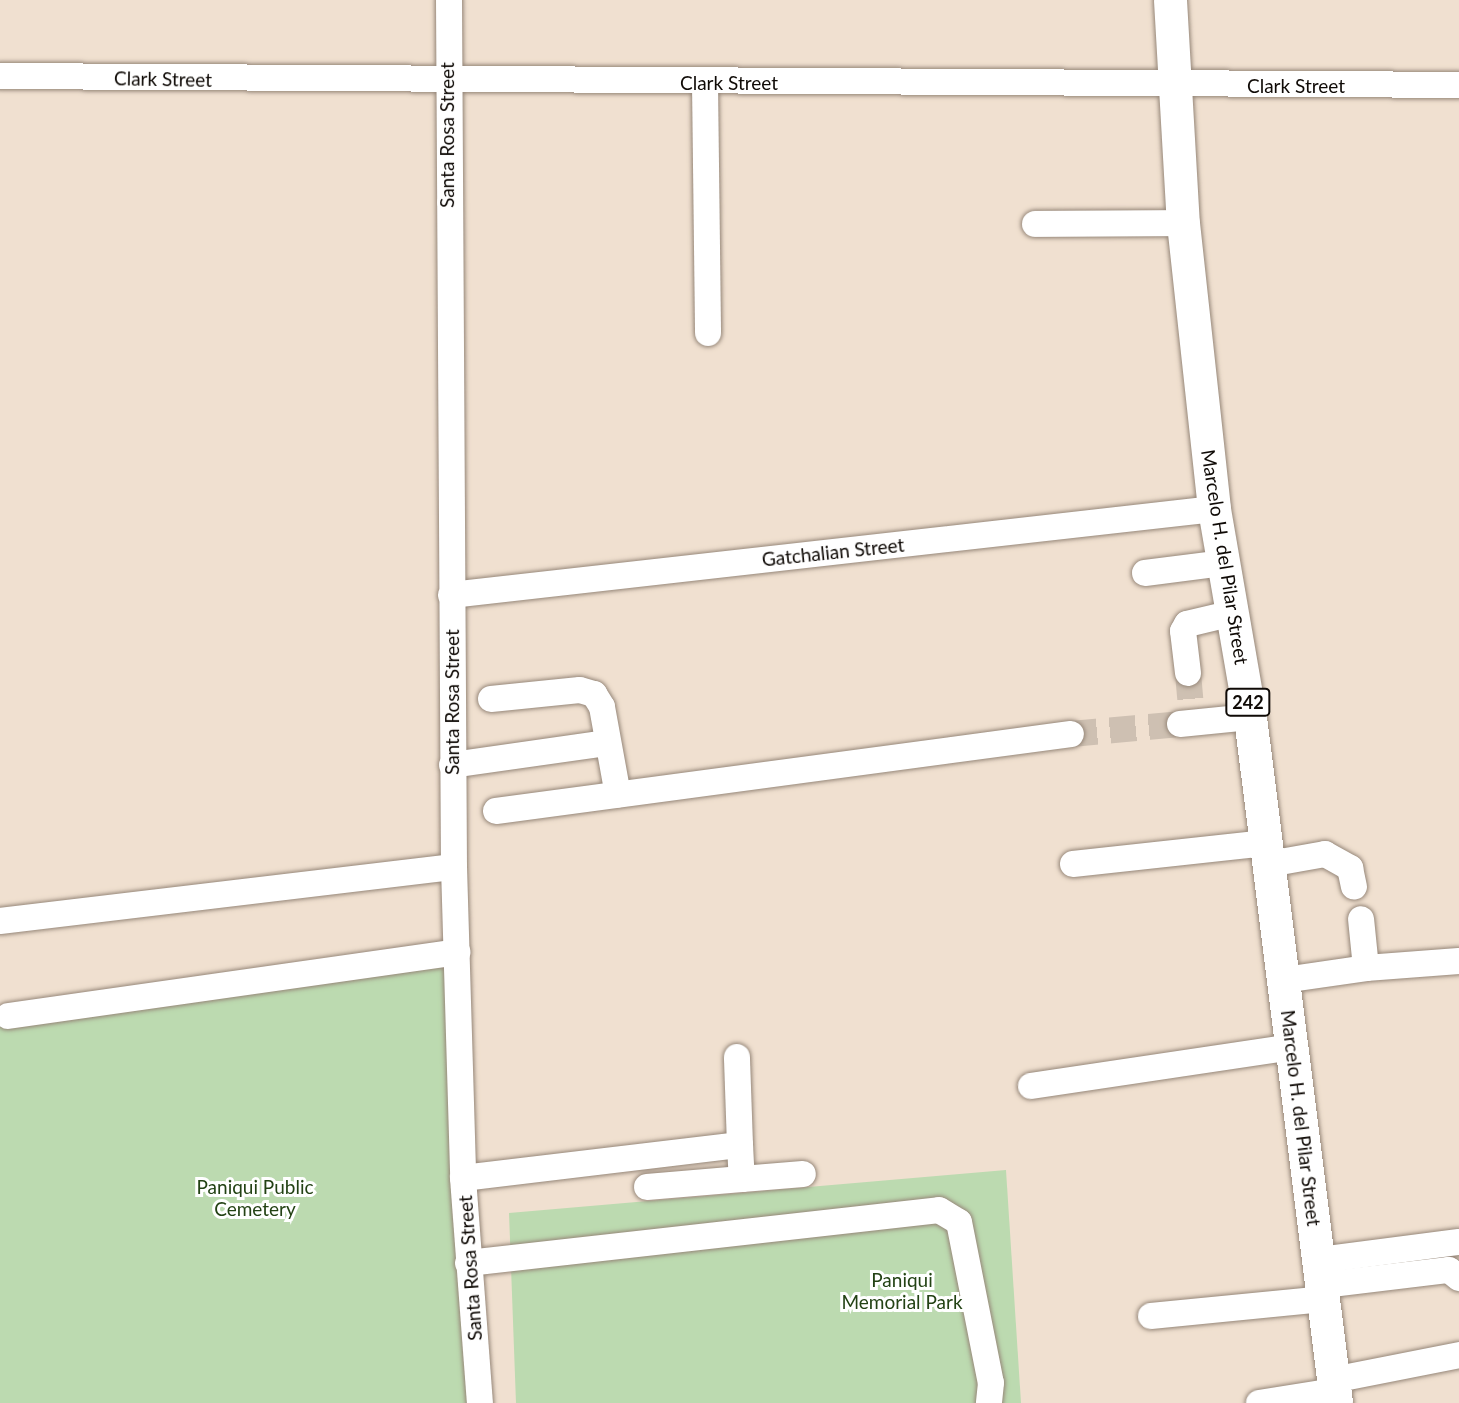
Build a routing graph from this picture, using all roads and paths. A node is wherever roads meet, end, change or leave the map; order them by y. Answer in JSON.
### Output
{"nodes":[{"id":1,"x":449,"y":0,"type":"edge"},
{"id":2,"x":1170,"y":0,"type":"edge"},
{"id":3,"x":0,"y":76,"type":"edge"},
{"id":4,"x":446,"y":81,"type":"junction"},
{"id":5,"x":705,"y":82,"type":"junction"},
{"id":6,"x":1459,"y":85,"type":"edge"},
{"id":7,"x":1174,"y":86,"type":"junction"},
{"id":8,"x":1183,"y":223,"type":"junction"},
{"id":9,"x":1035,"y":224,"type":"dead end"},
{"id":10,"x":708,"y":333,"type":"dead end"},
{"id":11,"x":1214,"y":509,"type":"junction"},
{"id":12,"x":1224,"y":563,"type":"junction"},
{"id":13,"x":1145,"y":573,"type":"dead end"},
{"id":14,"x":451,"y":595,"type":"junction"},
{"id":15,"x":1233,"y":613,"type":"junction"},
{"id":16,"x":1188,"y":673,"type":"tunnel mouth"},
{"id":17,"x":491,"y":699,"type":"dead end"},
{"id":18,"x":1250,"y":717,"type":"junction"},
{"id":19,"x":1188,"y":718,"type":"tunnel mouth"},
{"id":20,"x":1071,"y":734,"type":"tunnel mouth"},
{"id":21,"x":607,"y":743,"type":"junction"},
{"id":22,"x":452,"y":765,"type":"junction"},
{"id":23,"x":618,"y":795,"type":"junction"},
{"id":24,"x":496,"y":811,"type":"dead end"},
{"id":25,"x":1267,"y":853,"type":"junction"},
{"id":26,"x":1073,"y":864,"type":"dead end"},
{"id":27,"x":454,"y":867,"type":"junction"},
{"id":28,"x":1354,"y":887,"type":"dead end"},
{"id":29,"x":1360,"y":919,"type":"dead end"},
{"id":30,"x":0,"y":921,"type":"edge"},
{"id":31,"x":457,"y":952,"type":"junction"},
{"id":32,"x":1459,"y":961,"type":"edge"},
{"id":33,"x":1366,"y":968,"type":"junction"},
{"id":34,"x":1284,"y":980,"type":"junction"},
{"id":35,"x":8,"y":1016,"type":"dead end"},
{"id":36,"x":1292,"y":1047,"type":"junction"},
{"id":37,"x":737,"y":1057,"type":"dead end"},
{"id":38,"x":1031,"y":1086,"type":"dead end"},
{"id":39,"x":740,"y":1145,"type":"junction"},
{"id":40,"x":803,"y":1174,"type":"dead end"},
{"id":41,"x":463,"y":1178,"type":"junction"},
{"id":42,"x":742,"y":1179,"type":"junction"},
{"id":43,"x":647,"y":1187,"type":"dead end"},
{"id":44,"x":1459,"y":1242,"type":"edge"},
{"id":45,"x":468,"y":1263,"type":"junction"},
{"id":46,"x":1459,"y":1278,"type":"edge"},
{"id":47,"x":1322,"y":1281,"type":"junction"},
{"id":48,"x":1152,"y":1316,"type":"dead end"},
{"id":49,"x":1459,"y":1355,"type":"edge"},
{"id":50,"x":1335,"y":1391,"type":"edge"},
{"id":51,"x":480,"y":1403,"type":"edge"},
{"id":52,"x":989,"y":1403,"type":"edge"},
{"id":53,"x":1259,"y":1403,"type":"edge"}],
"edges":[{"from":1,"to":4,"type":"street","name":"Santa Rosa Street"},
{"from":2,"to":7,"type":"main road","name":"Marcelo H. del Pilar Street","number":"242"},
{"from":3,"to":4,"type":"street","name":"Clark Street"},
{"from":4,"to":5,"type":"street","name":"Clark Street"},
{"from":4,"to":14,"type":"street","name":"Santa Rosa Street"},
{"from":5,"to":7,"type":"street","name":"Clark Street"},
{"from":5,"to":10,"type":"street"},
{"from":6,"to":7,"type":"street","name":"Clark Street"},
{"from":7,"to":8,"type":"main road","name":"Marcelo H. del Pilar Street","number":"242"},
{"from":8,"to":9,"type":"street"},
{"from":8,"to":11,"type":"main road","name":"Marcelo H. del Pilar Street","number":"242"},
{"from":11,"to":12,"type":"main road","name":"Marcelo H. del Pilar Street","number":"242"},
{"from":11,"to":14,"type":"street","name":"Gatchalian Street"},
{"from":12,"to":13,"type":"street"},
{"from":12,"to":15,"type":"main road","name":"Marcelo H. del Pilar Street","number":"242"},
{"from":14,"to":22,"type":"street","name":"Santa Rosa Street"},
{"from":15,"to":16,"type":"street"},
{"from":15,"to":18,"type":"main road","name":"Marcelo H. del Pilar Street","number":"242"},
{"from":17,"to":21,"type":"street"},
{"from":18,"to":19,"type":"street"},
{"from":18,"to":25,"type":"main road","name":"Marcelo H. del Pilar Street","number":"242"},
{"from":20,"to":23,"type":"street"},
{"from":21,"to":22,"type":"street"},
{"from":21,"to":23,"type":"street"},
{"from":22,"to":27,"type":"street","name":"Santa Rosa Street"},
{"from":23,"to":24,"type":"street"},
{"from":25,"to":26,"type":"street"},
{"from":25,"to":28,"type":"street"},
{"from":25,"to":34,"type":"main road","name":"Marcelo H. del Pilar Street","number":"242"},
{"from":27,"to":30,"type":"street"},
{"from":27,"to":31,"type":"street","name":"Santa Rosa Street"},
{"from":29,"to":33,"type":"street"},
{"from":31,"to":35,"type":"street"},
{"from":31,"to":41,"type":"street","name":"Santa Rosa Street"},
{"from":32,"to":33,"type":"street"},
{"from":33,"to":34,"type":"street"},
{"from":34,"to":36,"type":"main road","name":"Marcelo H. del Pilar Street","number":"242"},
{"from":36,"to":38,"type":"street"},
{"from":36,"to":47,"type":"main road","name":"Marcelo H. del Pilar Street","number":"242"},
{"from":37,"to":39,"type":"street"},
{"from":39,"to":41,"type":"street"},
{"from":39,"to":42,"type":"street"},
{"from":40,"to":42,"type":"street"},
{"from":41,"to":45,"type":"street","name":"Santa Rosa Street"},
{"from":42,"to":43,"type":"street"},
{"from":44,"to":47,"type":"street"},
{"from":45,"to":51,"type":"street","name":"Santa Rosa Street"},
{"from":45,"to":52,"type":"street"},
{"from":46,"to":47,"type":"street"},
{"from":47,"to":48,"type":"street"},
{"from":47,"to":50,"type":"main road","name":"Marcelo H. del Pilar Street","number":"242"},
{"from":49,"to":50,"type":"street"},
{"from":50,"to":53,"type":"street"}]}
